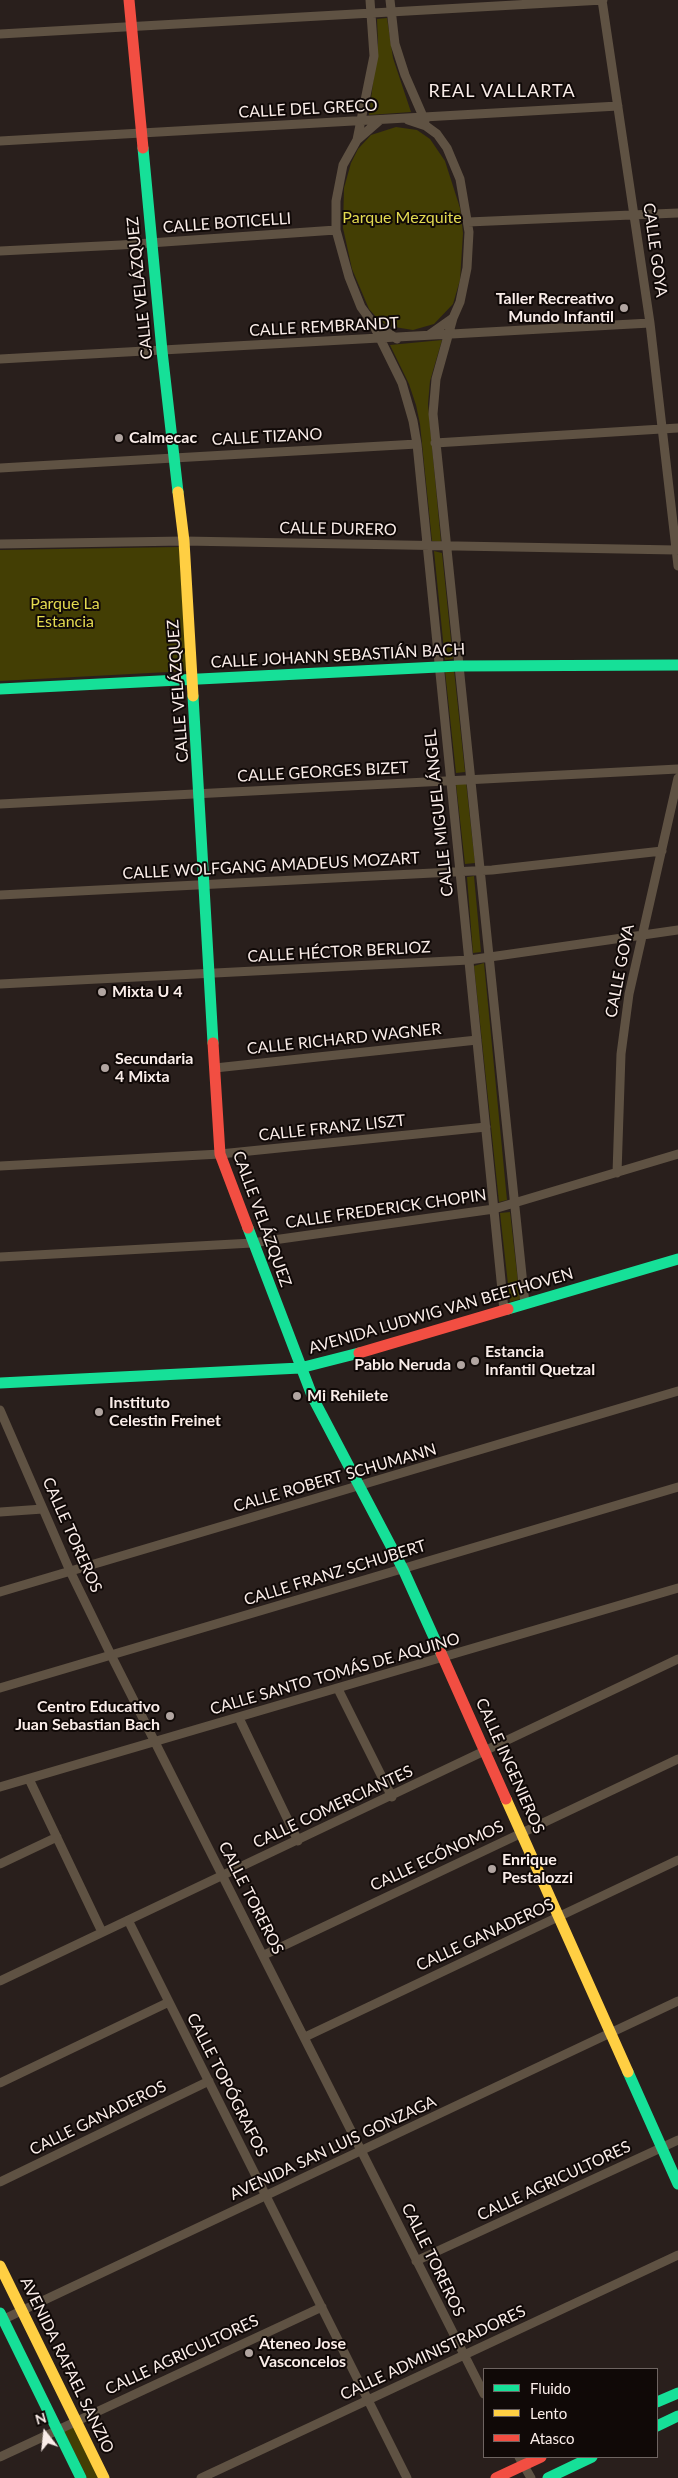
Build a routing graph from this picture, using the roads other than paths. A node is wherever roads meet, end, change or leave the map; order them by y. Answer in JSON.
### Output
{"nodes":[{"id":1,"x":129,"y":0,"type":"edge"},
{"id":2,"x":370,"y":0,"type":"edge"},
{"id":3,"x":390,"y":0,"type":"edge"},
{"id":4,"x":602,"y":0,"type":"edge"},
{"id":5,"x":391,"y":12,"type":"junction"},
{"id":6,"x":372,"y":13,"type":"junction"},
{"id":7,"x":131,"y":27,"type":"junction"},
{"id":8,"x":0,"y":34,"type":"edge"},
{"id":9,"x":618,"y":106,"type":"junction"},
{"id":10,"x":404,"y":119,"type":"joint"},
{"id":11,"x":380,"y":120,"type":"junction"},
{"id":12,"x":361,"y":122,"type":"junction"},
{"id":13,"x":425,"y":122,"type":"junction"},
{"id":14,"x":142,"y":134,"type":"junction"},
{"id":15,"x":357,"y":140,"type":"junction"},
{"id":16,"x":0,"y":141,"type":"edge"},
{"id":17,"x":678,"y":213,"type":"edge"},
{"id":18,"x":635,"y":216,"type":"junction"},
{"id":19,"x":468,"y":222,"type":"junction"},
{"id":20,"x":336,"y":230,"type":"junction"},
{"id":21,"x":151,"y":243,"type":"junction"},
{"id":22,"x":0,"y":251,"type":"edge"},
{"id":23,"x":453,"y":318,"type":"junction"},
{"id":24,"x":372,"y":322,"type":"junction"},
{"id":25,"x":650,"y":323,"type":"junction"},
{"id":26,"x":448,"y":334,"type":"junction"},
{"id":27,"x":427,"y":336,"type":"junction"},
{"id":28,"x":397,"y":339,"type":"junction"},
{"id":29,"x":382,"y":340,"type":"junction"},
{"id":30,"x":162,"y":351,"type":"junction"},
{"id":31,"x":0,"y":359,"type":"edge"},
{"id":32,"x":678,"y":428,"type":"edge"},
{"id":33,"x":662,"y":429,"type":"junction"},
{"id":34,"x":435,"y":442,"type":"junction"},
{"id":35,"x":417,"y":444,"type":"junction"},
{"id":36,"x":174,"y":458,"type":"junction"},
{"id":37,"x":0,"y":468,"type":"edge"},
{"id":38,"x":184,"y":541,"type":"junction"},
{"id":39,"x":0,"y":544,"type":"edge"},
{"id":40,"x":427,"y":546,"type":"junction"},
{"id":41,"x":446,"y":546,"type":"junction"},
{"id":42,"x":676,"y":550,"type":"junction"},
{"id":43,"x":678,"y":566,"type":"edge"},
{"id":44,"x":678,"y":665,"type":"edge"},
{"id":45,"x":458,"y":666,"type":"junction"},
{"id":46,"x":440,"y":667,"type":"junction"},
{"id":47,"x":193,"y":679,"type":"junction"},
{"id":48,"x":0,"y":689,"type":"edge"},
{"id":49,"x":678,"y":769,"type":"edge"},
{"id":50,"x":678,"y":778,"type":"edge"},
{"id":51,"x":470,"y":780,"type":"junction"},
{"id":52,"x":451,"y":781,"type":"junction"},
{"id":53,"x":200,"y":793,"type":"junction"},
{"id":54,"x":0,"y":804,"type":"edge"},
{"id":55,"x":662,"y":851,"type":"junction"},
{"id":56,"x":479,"y":870,"type":"junction"},
{"id":57,"x":460,"y":871,"type":"junction"},
{"id":58,"x":205,"y":884,"type":"junction"},
{"id":59,"x":0,"y":895,"type":"edge"},
{"id":60,"x":678,"y":930,"type":"edge"},
{"id":61,"x":642,"y":935,"type":"junction"},
{"id":62,"x":487,"y":958,"type":"junction"},
{"id":63,"x":469,"y":960,"type":"junction"},
{"id":64,"x":209,"y":975,"type":"junction"},
{"id":65,"x":0,"y":984,"type":"edge"},
{"id":66,"x":477,"y":1040,"type":"junction"},
{"id":67,"x":215,"y":1068,"type":"junction"},
{"id":68,"x":486,"y":1126,"type":"junction"},
{"id":69,"x":220,"y":1154,"type":"junction"},
{"id":70,"x":678,"y":1154,"type":"edge"},
{"id":71,"x":0,"y":1166,"type":"edge"},
{"id":72,"x":617,"y":1173,"type":"junction"},
{"id":73,"x":514,"y":1204,"type":"junction"},
{"id":74,"x":494,"y":1209,"type":"junction"},
{"id":75,"x":252,"y":1243,"type":"junction"},
{"id":76,"x":0,"y":1257,"type":"edge"},
{"id":77,"x":678,"y":1259,"type":"edge"},
{"id":78,"x":525,"y":1304,"type":"junction"},
{"id":79,"x":504,"y":1310,"type":"junction"},
{"id":80,"x":300,"y":1368,"type":"junction"},
{"id":81,"x":0,"y":1383,"type":"edge"},
{"id":82,"x":678,"y":1391,"type":"edge"},
{"id":83,"x":0,"y":1410,"type":"edge"},
{"id":84,"x":359,"y":1486,"type":"junction"},
{"id":85,"x":678,"y":1487,"type":"edge"},
{"id":86,"x":43,"y":1510,"type":"junction"},
{"id":87,"x":0,"y":1512,"type":"edge"},
{"id":88,"x":403,"y":1569,"type":"junction"},
{"id":89,"x":70,"y":1571,"type":"junction"},
{"id":90,"x":678,"y":1588,"type":"edge"},
{"id":91,"x":0,"y":1592,"type":"edge"},
{"id":92,"x":111,"y":1655,"type":"junction"},
{"id":93,"x":444,"y":1658,"type":"junction"},
{"id":94,"x":678,"y":1659,"type":"edge"},
{"id":95,"x":0,"y":1688,"type":"edge"},
{"id":96,"x":338,"y":1689,"type":"junction"},
{"id":97,"x":239,"y":1718,"type":"junction"},
{"id":98,"x":155,"y":1742,"type":"junction"},
{"id":99,"x":486,"y":1752,"type":"junction"},
{"id":100,"x":678,"y":1759,"type":"edge"},
{"id":101,"x":29,"y":1779,"type":"junction"},
{"id":102,"x":0,"y":1787,"type":"edge"},
{"id":103,"x":392,"y":1797,"type":"junction"},
{"id":104,"x":522,"y":1833,"type":"junction"},
{"id":105,"x":57,"y":1837,"type":"junction"},
{"id":106,"x":298,"y":1841,"type":"junction"},
{"id":107,"x":678,"y":1860,"type":"edge"},
{"id":108,"x":0,"y":1864,"type":"edge"},
{"id":109,"x":222,"y":1875,"type":"junction"},
{"id":110,"x":560,"y":1916,"type":"junction"},
{"id":111,"x":128,"y":1920,"type":"junction"},
{"id":112,"x":102,"y":1932,"type":"junction"},
{"id":113,"x":264,"y":1955,"type":"junction"},
{"id":114,"x":0,"y":1981,"type":"edge"},
{"id":115,"x":678,"y":2001,"type":"edge"},
{"id":116,"x":169,"y":2002,"type":"junction"},
{"id":117,"x":611,"y":2032,"type":"junction"},
{"id":118,"x":305,"y":2036,"type":"junction"},
{"id":119,"x":208,"y":2081,"type":"junction"},
{"id":120,"x":0,"y":2083,"type":"edge"},
{"id":121,"x":678,"y":2140,"type":"edge"},
{"id":122,"x":662,"y":2148,"type":"junction"},
{"id":123,"x":363,"y":2151,"type":"junction"},
{"id":124,"x":0,"y":2182,"type":"edge"},
{"id":125,"x":678,"y":2184,"type":"edge"},
{"id":126,"x":267,"y":2196,"type":"junction"},
{"id":127,"x":678,"y":2255,"type":"edge"},
{"id":128,"x":416,"y":2261,"type":"junction"},
{"id":129,"x":0,"y":2266,"type":"edge"},
{"id":130,"x":322,"y":2307,"type":"junction"},
{"id":131,"x":22,"y":2312,"type":"junction"},
{"id":132,"x":1,"y":2318,"type":"edge"},
{"id":133,"x":464,"y":2357,"type":"junction"},
{"id":134,"x":483,"y":2392,"type":"edge"},
{"id":135,"x":678,"y":2393,"type":"edge"},
{"id":136,"x":368,"y":2399,"type":"junction"},
{"id":137,"x":658,"y":2402,"type":"edge"},
{"id":138,"x":678,"y":2416,"type":"edge"},
{"id":139,"x":76,"y":2420,"type":"junction"},
{"id":140,"x":658,"y":2426,"type":"edge"},
{"id":141,"x":58,"y":2429,"type":"junction"},
{"id":142,"x":0,"y":2457,"type":"edge"},
{"id":143,"x":539,"y":2458,"type":"edge"},
{"id":144,"x":590,"y":2458,"type":"edge"},
{"id":145,"x":518,"y":2468,"type":"edge"},
{"id":146,"x":81,"y":2478,"type":"edge"},
{"id":147,"x":104,"y":2478,"type":"edge"},
{"id":148,"x":201,"y":2478,"type":"edge"},
{"id":149,"x":407,"y":2478,"type":"edge"},
{"id":150,"x":496,"y":2478,"type":"edge"},
{"id":151,"x":531,"y":2478,"type":"edge"},
{"id":152,"x":548,"y":2478,"type":"edge"}],
"edges":[{"from":1,"to":7,"type":"street","name":"CALLE VELÁZQUEZ"},
{"from":2,"to":6,"type":"street","name":"CALLE MIGUEL ÁNGEL"},
{"from":3,"to":5,"type":"street","name":"CALLE MIGUEL ÁNGEL"},
{"from":4,"to":5,"type":"street"},
{"from":4,"to":9,"type":"street","name":"CALLE GOYA"},
{"from":5,"to":6,"type":"street"},
{"from":5,"to":13,"type":"street","name":"CALLE MIGUEL ÁNGEL"},
{"from":6,"to":7,"type":"street"},
{"from":6,"to":12,"type":"street","name":"CALLE MIGUEL ÁNGEL"},
{"from":7,"to":8,"type":"street"},
{"from":7,"to":14,"type":"street","name":"CALLE VELÁZQUEZ"},
{"from":9,"to":13,"type":"street"},
{"from":9,"to":18,"type":"street","name":"CALLE GOYA"},
{"from":10,"to":11,"type":"street","name":"CALLE DEL GRECO"},
{"from":10,"to":13,"type":"street","name":"CALLE MIGUEL ÁNGEL"},
{"from":11,"to":12,"type":"street","name":"CALLE DEL GRECO"},
{"from":11,"to":15,"type":"street","name":"CALLE MIGUEL ÁNGEL"},
{"from":12,"to":14,"type":"street","name":"CALLE DEL GRECO"},
{"from":12,"to":15,"type":"street","name":"CALLE MIGUEL ÁNGEL"},
{"from":13,"to":19,"type":"street","name":"CALLE MIGUEL ÁNGEL"},
{"from":14,"to":16,"type":"street","name":"CALLE DEL GRECO"},
{"from":14,"to":21,"type":"street","name":"CALLE VELÁZQUEZ"},
{"from":15,"to":20,"type":"street","name":"CALLE MIGUEL ÁNGEL"},
{"from":17,"to":18,"type":"street"},
{"from":18,"to":19,"type":"street"},
{"from":18,"to":25,"type":"street","name":"CALLE GOYA"},
{"from":19,"to":23,"type":"street","name":"CALLE MIGUEL ÁNGEL"},
{"from":20,"to":21,"type":"street","name":"CALLE BOTICELLI"},
{"from":20,"to":24,"type":"street","name":"CALLE MIGUEL ÁNGEL"},
{"from":21,"to":22,"type":"street","name":"CALLE BOTICELLI"},
{"from":21,"to":30,"type":"street","name":"CALLE VELÁZQUEZ"},
{"from":23,"to":26,"type":"street","name":"CALLE MIGUEL ÁNGEL"},
{"from":23,"to":27,"type":"street"},
{"from":24,"to":28,"type":"street","name":"CALLE MIGUEL ÁNGEL"},
{"from":24,"to":29,"type":"street","name":"CALLE MIGUEL ÁNGEL"},
{"from":25,"to":26,"type":"street","name":"CALLE REMBRANDT"},
{"from":25,"to":33,"type":"street","name":"CALLE GOYA"},
{"from":26,"to":27,"type":"street","name":"CALLE REMBRANDT"},
{"from":26,"to":34,"type":"street","name":"CALLE MIGUEL ÁNGEL"},
{"from":27,"to":28,"type":"street","name":"CALLE REMBRANDT"},
{"from":28,"to":29,"type":"street","name":"CALLE REMBRANDT"},
{"from":29,"to":30,"type":"street","name":"CALLE REMBRANDT"},
{"from":29,"to":35,"type":"street","name":"CALLE MIGUEL ÁNGEL"},
{"from":30,"to":31,"type":"street","name":"CALLE REMBRANDT"},
{"from":30,"to":36,"type":"street","name":"CALLE VELÁZQUEZ"},
{"from":32,"to":33,"type":"street"},
{"from":33,"to":34,"type":"street"},
{"from":33,"to":42,"type":"street","name":"CALLE GOYA"},
{"from":34,"to":41,"type":"street","name":"CALLE MIGUEL ÁNGEL"},
{"from":35,"to":36,"type":"street","name":"CALLE TIZANO"},
{"from":35,"to":40,"type":"street","name":"CALLE MIGUEL ÁNGEL"},
{"from":36,"to":37,"type":"street","name":"CALLE TIZANO"},
{"from":36,"to":38,"type":"street","name":"CALLE VELÁZQUEZ"},
{"from":38,"to":39,"type":"street","name":"CALLE DURERO"},
{"from":38,"to":40,"type":"street","name":"CALLE DURERO"},
{"from":38,"to":47,"type":"street","name":"CALLE VELÁZQUEZ"},
{"from":40,"to":41,"type":"street","name":"CALLE DURERO"},
{"from":40,"to":46,"type":"street","name":"CALLE MIGUEL ÁNGEL"},
{"from":41,"to":42,"type":"street","name":"CALLE DURERO"},
{"from":41,"to":45,"type":"street","name":"CALLE MIGUEL ÁNGEL"},
{"from":42,"to":43,"type":"street","name":"CALLE GOYA"},
{"from":44,"to":45,"type":"street","name":"CALLE JOHANN SEBASTIÁN BACH"},
{"from":45,"to":46,"type":"street","name":"CALLE JOHANN SEBASTIÁN BACH"},
{"from":45,"to":51,"type":"street","name":"CALLE MIGUEL ÁNGEL"},
{"from":46,"to":47,"type":"street","name":"CALLE JOHANN SEBASTIÁN BACH"},
{"from":46,"to":52,"type":"street","name":"CALLE MIGUEL ÁNGEL"},
{"from":47,"to":48,"type":"street","name":"CALLE JOHANN SEBASTIÁN BACH"},
{"from":47,"to":53,"type":"street","name":"CALLE VELÁZQUEZ"},
{"from":49,"to":51,"type":"street","name":"CALLE GEORGES BIZET"},
{"from":50,"to":55,"type":"street","name":"CALLE GOYA"},
{"from":51,"to":52,"type":"street","name":"CALLE GEORGES BIZET"},
{"from":51,"to":56,"type":"street","name":"CALLE MIGUEL ÁNGEL"},
{"from":52,"to":53,"type":"street","name":"CALLE GEORGES BIZET"},
{"from":52,"to":57,"type":"street","name":"CALLE MIGUEL ÁNGEL"},
{"from":53,"to":54,"type":"street","name":"CALLE GEORGES BIZET"},
{"from":53,"to":58,"type":"street","name":"CALLE VELÁZQUEZ"},
{"from":55,"to":56,"type":"street","name":"CALLE WOLFGANG AMADEUS MOZART"},
{"from":55,"to":61,"type":"street","name":"CALLE GOYA"},
{"from":56,"to":57,"type":"street","name":"CALLE WOLFGANG AMADEUS MOZART"},
{"from":56,"to":62,"type":"street","name":"CALLE MIGUEL ÁNGEL"},
{"from":57,"to":58,"type":"street","name":"CALLE WOLFGANG AMADEUS MOZART"},
{"from":57,"to":63,"type":"street","name":"CALLE MIGUEL ÁNGEL"},
{"from":58,"to":59,"type":"street","name":"CALLE WOLFGANG AMADEUS MOZART"},
{"from":58,"to":64,"type":"street","name":"CALLE VELÁZQUEZ"},
{"from":60,"to":61,"type":"street","name":"CALLE HÉCTOR BERLIOZ"},
{"from":61,"to":62,"type":"street","name":"CALLE HÉCTOR BERLIOZ"},
{"from":61,"to":72,"type":"street","name":"CALLE GOYA"},
{"from":62,"to":63,"type":"street","name":"CALLE HÉCTOR BERLIOZ"},
{"from":62,"to":73,"type":"street","name":"CALLE MIGUEL ÁNGEL"},
{"from":63,"to":64,"type":"street","name":"CALLE HÉCTOR BERLIOZ"},
{"from":63,"to":66,"type":"street","name":"CALLE MIGUEL ÁNGEL"},
{"from":64,"to":65,"type":"street","name":"CALLE HÉCTOR BERLIOZ"},
{"from":64,"to":67,"type":"street","name":"CALLE VELÁZQUEZ"},
{"from":66,"to":67,"type":"street","name":"CALLE RICHARD WAGNER"},
{"from":66,"to":68,"type":"street","name":"CALLE MIGUEL ÁNGEL"},
{"from":67,"to":69,"type":"street","name":"CALLE VELÁZQUEZ"},
{"from":68,"to":69,"type":"street","name":"CALLE FRANZ LISZT"},
{"from":68,"to":74,"type":"street","name":"CALLE MIGUEL ÁNGEL"},
{"from":69,"to":71,"type":"street","name":"CALLE FRANZ LISZT"},
{"from":69,"to":75,"type":"street","name":"CALLE VELÁZQUEZ"},
{"from":70,"to":72,"type":"street","name":"CALLE FREDERICK CHOPIN"},
{"from":72,"to":73,"type":"street","name":"CALLE FREDERICK CHOPIN"},
{"from":73,"to":74,"type":"street","name":"CALLE FREDERICK CHOPIN"},
{"from":73,"to":78,"type":"street","name":"CALLE MIGUEL ÁNGEL"},
{"from":74,"to":75,"type":"street","name":"CALLE FREDERICK CHOPIN"},
{"from":74,"to":79,"type":"street","name":"CALLE MIGUEL ÁNGEL"},
{"from":75,"to":76,"type":"street","name":"CALLE FREDERICK CHOPIN"},
{"from":75,"to":80,"type":"street","name":"CALLE VELÁZQUEZ"},
{"from":77,"to":78,"type":"street","name":"AVENIDA LUDWIG VAN BEETHOVEN"},
{"from":78,"to":79,"type":"street","name":"AVENIDA LUDWIG VAN BEETHOVEN"},
{"from":79,"to":80,"type":"street","name":"AVENIDA LUDWIG VAN BEETHOVEN"},
{"from":80,"to":81,"type":"street","name":"AVENIDA LUDWIG VAN BEETHOVEN"},
{"from":80,"to":84,"type":"street","name":"CALLE INGENIEROS"},
{"from":82,"to":84,"type":"street","name":"CALLE ROBERT SCHUMANN"},
{"from":83,"to":86,"type":"street","name":"CALLE TOREROS"},
{"from":84,"to":88,"type":"street","name":"CALLE INGENIEROS"},
{"from":84,"to":89,"type":"street","name":"CALLE ROBERT SCHUMANN"},
{"from":85,"to":88,"type":"street","name":"CALLE FRANZ SCHUBERT"},
{"from":86,"to":87,"type":"street"},
{"from":86,"to":89,"type":"street","name":"CALLE TOREROS"},
{"from":88,"to":92,"type":"street","name":"CALLE FRANZ SCHUBERT"},
{"from":88,"to":93,"type":"street","name":"CALLE INGENIEROS"},
{"from":89,"to":91,"type":"street","name":"CALLE ROBERT SCHUMANN"},
{"from":89,"to":92,"type":"street","name":"CALLE TOREROS"},
{"from":90,"to":93,"type":"street","name":"CALLE SANTO TOMÁS DE AQUINO"},
{"from":92,"to":95,"type":"street","name":"CALLE FRANZ SCHUBERT"},
{"from":92,"to":98,"type":"street","name":"CALLE TOREROS"},
{"from":93,"to":96,"type":"street","name":"CALLE SANTO TOMÁS DE AQUINO"},
{"from":93,"to":99,"type":"street","name":"CALLE INGENIEROS"},
{"from":94,"to":99,"type":"street","name":"CALLE COMERCIANTES"},
{"from":96,"to":97,"type":"street","name":"CALLE SANTO TOMÁS DE AQUINO"},
{"from":96,"to":103,"type":"street"},
{"from":97,"to":98,"type":"street","name":"CALLE SANTO TOMÁS DE AQUINO"},
{"from":97,"to":106,"type":"street"},
{"from":98,"to":101,"type":"street","name":"CALLE SANTO TOMÁS DE AQUINO"},
{"from":98,"to":109,"type":"street","name":"CALLE TOREROS"},
{"from":99,"to":103,"type":"street","name":"CALLE COMERCIANTES"},
{"from":99,"to":104,"type":"street","name":"CALLE INGENIEROS"},
{"from":100,"to":104,"type":"street","name":"CALLE ECÓNOMOS"},
{"from":101,"to":102,"type":"street","name":"CALLE SANTO TOMÁS DE AQUINO"},
{"from":101,"to":105,"type":"street"},
{"from":103,"to":106,"type":"street","name":"CALLE COMERCIANTES"},
{"from":104,"to":110,"type":"street","name":"CALLE INGENIEROS"},
{"from":104,"to":113,"type":"street","name":"CALLE ECÓNOMOS"},
{"from":105,"to":108,"type":"street"},
{"from":105,"to":112,"type":"street"},
{"from":106,"to":109,"type":"street","name":"CALLE COMERCIANTES"},
{"from":107,"to":110,"type":"street","name":"CALLE GANADEROS"},
{"from":109,"to":111,"type":"street","name":"CALLE COMERCIANTES"},
{"from":109,"to":113,"type":"street","name":"CALLE TOREROS"},
{"from":110,"to":117,"type":"street","name":"CALLE INGENIEROS"},
{"from":110,"to":118,"type":"street","name":"CALLE GANADEROS"},
{"from":111,"to":112,"type":"street","name":"CALLE COMERCIANTES"},
{"from":111,"to":116,"type":"street","name":"CALLE TOPÓGRAFOS"},
{"from":112,"to":114,"type":"street","name":"CALLE COMERCIANTES"},
{"from":113,"to":118,"type":"street","name":"CALLE TOREROS"},
{"from":115,"to":117,"type":"street","name":"AVENIDA SAN LUIS GONZAGA"},
{"from":116,"to":119,"type":"street","name":"CALLE TOPÓGRAFOS"},
{"from":116,"to":120,"type":"street"},
{"from":117,"to":122,"type":"street","name":"CALLE INGENIEROS"},
{"from":117,"to":123,"type":"street","name":"AVENIDA SAN LUIS GONZAGA"},
{"from":118,"to":123,"type":"street","name":"CALLE TOREROS"},
{"from":119,"to":124,"type":"street","name":"CALLE GANADEROS"},
{"from":119,"to":126,"type":"street","name":"CALLE TOPÓGRAFOS"},
{"from":121,"to":122,"type":"street","name":"CALLE AGRICULTORES"},
{"from":122,"to":125,"type":"street","name":"CALLE INGENIEROS"},
{"from":122,"to":128,"type":"street","name":"CALLE AGRICULTORES"},
{"from":123,"to":126,"type":"street","name":"AVENIDA SAN LUIS GONZAGA"},
{"from":123,"to":128,"type":"street","name":"CALLE TOREROS"},
{"from":126,"to":130,"type":"street","name":"CALLE TOPÓGRAFOS"},
{"from":126,"to":131,"type":"street","name":"AVENIDA SAN LUIS GONZAGA"},
{"from":127,"to":133,"type":"street","name":"CALLE ADMINISTRADORES"},
{"from":128,"to":133,"type":"street","name":"CALLE TOREROS"},
{"from":129,"to":131,"type":"street","name":"AVENIDA RAFAEL SANZIO"},
{"from":130,"to":136,"type":"street","name":"CALLE TOPÓGRAFOS"},
{"from":130,"to":139,"type":"street","name":"CALLE AGRICULTORES"},
{"from":131,"to":132,"type":"street","name":"AVENIDA SAN LUIS GONZAGA"},
{"from":131,"to":139,"type":"street","name":"AVENIDA RAFAEL SANZIO"},
{"from":132,"to":141,"type":"street"},
{"from":133,"to":134,"type":"street","name":"CALLE TOREROS"},
{"from":133,"to":136,"type":"street","name":"CALLE ADMINISTRADORES"},
{"from":135,"to":137,"type":"street"},
{"from":136,"to":148,"type":"street","name":"CALLE ADMINISTRADORES"},
{"from":136,"to":149,"type":"street","name":"CALLE TOPÓGRAFOS"},
{"from":138,"to":140,"type":"street"},
{"from":139,"to":141,"type":"street","name":"CALLE AGRICULTORES"},
{"from":139,"to":147,"type":"street","name":"AVENIDA RAFAEL SANZIO"},
{"from":141,"to":142,"type":"street","name":"CALLE AGRICULTORES"},
{"from":141,"to":146,"type":"street"},
{"from":143,"to":145,"type":"street"},
{"from":144,"to":152,"type":"street"},
{"from":145,"to":150,"type":"street"},
{"from":145,"to":151,"type":"street"}]}
